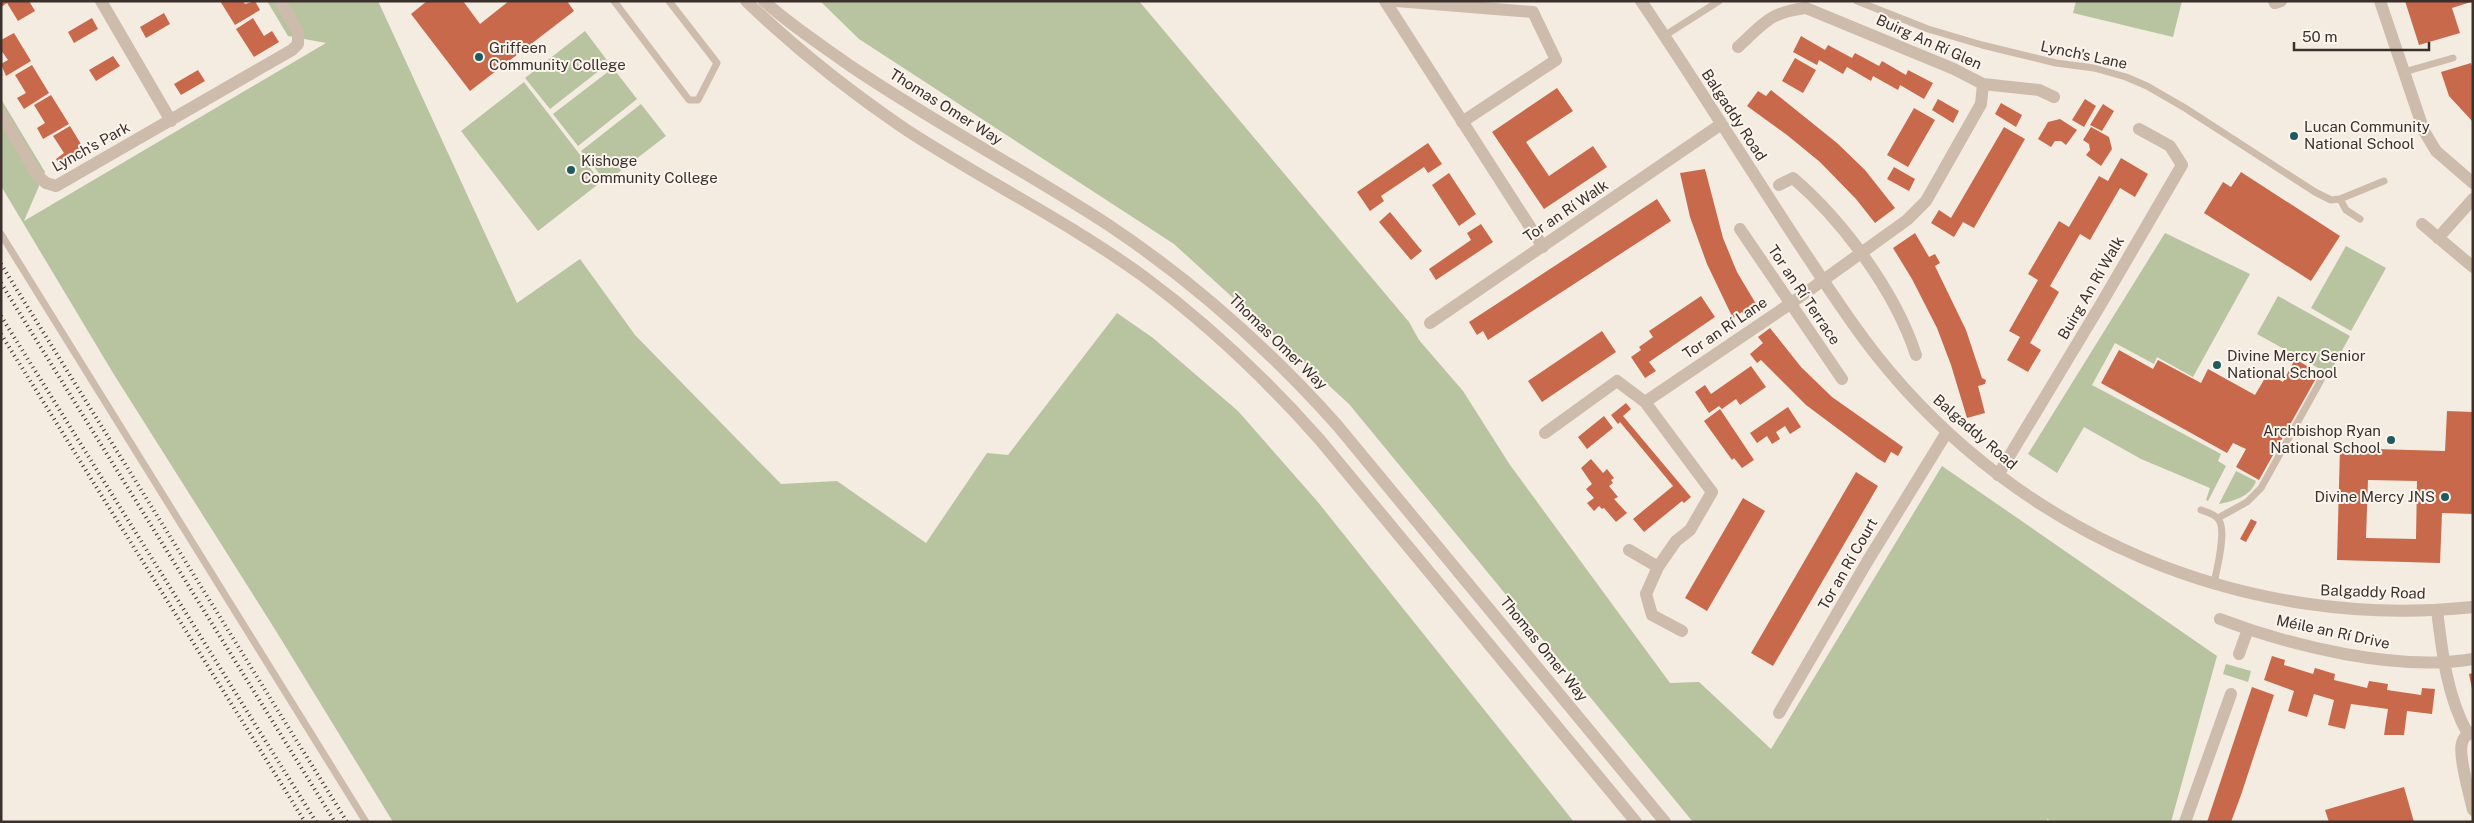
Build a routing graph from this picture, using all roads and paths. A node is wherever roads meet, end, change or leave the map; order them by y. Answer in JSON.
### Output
{"nodes":[{"id":1,"x":101,"y":1,"type":"edge"},
{"id":2,"x":280,"y":1,"type":"edge"},
{"id":3,"x":614,"y":1,"type":"edge"},
{"id":4,"x":669,"y":1,"type":"edge"},
{"id":5,"x":746,"y":1,"type":"edge"},
{"id":6,"x":764,"y":1,"type":"edge"},
{"id":7,"x":1385,"y":1,"type":"edge"},
{"id":8,"x":1396,"y":1,"type":"edge"},
{"id":9,"x":1641,"y":1,"type":"edge"},
{"id":10,"x":1720,"y":1,"type":"edge"},
{"id":11,"x":1858,"y":1,"type":"edge"},
{"id":12,"x":2274,"y":1,"type":"edge"},
{"id":13,"x":2281,"y":1,"type":"edge"},
{"id":14,"x":2380,"y":1,"type":"edge"},
{"id":15,"x":1664,"y":36,"type":"junction"},
{"id":16,"x":1738,"y":47,"type":"dead end"},
{"id":17,"x":2453,"y":58,"type":"dead end"},
{"id":18,"x":2404,"y":72,"type":"junction"},
{"id":19,"x":1983,"y":84,"type":"junction"},
{"id":20,"x":2054,"y":97,"type":"dead end"},
{"id":21,"x":1,"y":114,"type":"edge"},
{"id":22,"x":171,"y":121,"type":"junction"},
{"id":23,"x":1462,"y":122,"type":"junction"},
{"id":24,"x":1720,"y":125,"type":"junction"},
{"id":25,"x":2139,"y":129,"type":"dead end"},
{"id":26,"x":2384,"y":181,"type":"dead end"},
{"id":27,"x":2473,"y":183,"type":"edge"},
{"id":28,"x":1779,"y":185,"type":"dead end"},
{"id":29,"x":2340,"y":198,"type":"junction"},
{"id":30,"x":2473,"y":198,"type":"edge"},
{"id":31,"x":2360,"y":219,"type":"dead end"},
{"id":32,"x":2422,"y":224,"type":"dead end"},
{"id":33,"x":1740,"y":229,"type":"dead end"},
{"id":34,"x":1,"y":234,"type":"edge"},
{"id":35,"x":2438,"y":238,"type":"junction"},
{"id":36,"x":1543,"y":247,"type":"junction"},
{"id":37,"x":1862,"y":252,"type":"junction"},
{"id":38,"x":2473,"y":267,"type":"edge"},
{"id":39,"x":1822,"y":279,"type":"junction"},
{"id":40,"x":1790,"y":304,"type":"junction"},
{"id":41,"x":1430,"y":323,"type":"dead end"},
{"id":42,"x":1916,"y":355,"type":"dead end"},
{"id":43,"x":1842,"y":378,"type":"dead end"},
{"id":44,"x":2320,"y":380,"type":"dead end"},
{"id":45,"x":1645,"y":402,"type":"junction"},
{"id":46,"x":1947,"y":432,"type":"junction"},
{"id":47,"x":1545,"y":433,"type":"dead end"},
{"id":48,"x":1998,"y":475,"type":"junction"},
{"id":49,"x":2201,"y":510,"type":"dead end"},
{"id":50,"x":2218,"y":518,"type":"junction"},
{"id":51,"x":1629,"y":550,"type":"dead end"},
{"id":52,"x":1658,"y":567,"type":"junction"},
{"id":53,"x":2214,"y":584,"type":"junction"},
{"id":54,"x":2473,"y":607,"type":"edge"},
{"id":55,"x":2437,"y":610,"type":"junction"},
{"id":56,"x":2220,"y":619,"type":"dead end"},
{"id":57,"x":2248,"y":629,"type":"junction"},
{"id":58,"x":1682,"y":630,"type":"dead end"},
{"id":59,"x":2239,"y":654,"type":"dead end"},
{"id":60,"x":2473,"y":658,"type":"edge"},
{"id":61,"x":2445,"y":664,"type":"junction"},
{"id":62,"x":2231,"y":694,"type":"dead end"},
{"id":63,"x":1779,"y":713,"type":"dead end"},
{"id":64,"x":2470,"y":733,"type":"edge"},
{"id":65,"x":2473,"y":810,"type":"edge"},
{"id":66,"x":366,"y":822,"type":"edge"},
{"id":67,"x":1636,"y":822,"type":"edge"},
{"id":68,"x":1666,"y":822,"type":"edge"},
{"id":69,"x":2185,"y":822,"type":"edge"}],
"edges":[{"from":1,"to":22,"type":"street"},
{"from":2,"to":22,"type":"street","name":"Lynch's Park"},
{"from":3,"to":4,"type":"lane"},
{"from":5,"to":67,"type":"street"},
{"from":6,"to":68,"type":"street","name":"Thomas Omer Way"},
{"from":7,"to":23,"type":"street"},
{"from":8,"to":23,"type":"street"},
{"from":9,"to":15,"type":"street","name":"Balgaddy Road"},
{"from":10,"to":15,"type":"lane"},
{"from":11,"to":29,"type":"lane","name":"Lynch's Lane"},
{"from":12,"to":13,"type":"street"},
{"from":14,"to":18,"type":"street"},
{"from":15,"to":24,"type":"street","name":"Balgaddy Road"},
{"from":16,"to":19,"type":"street","name":"Buirg An Rí Glen"},
{"from":17,"to":18,"type":"lane"},
{"from":18,"to":27,"type":"street"},
{"from":19,"to":20,"type":"street"},
{"from":19,"to":37,"type":"street","name":"Buirg An Rí Glen"},
{"from":21,"to":22,"type":"street","name":"Lynch's Park"},
{"from":23,"to":36,"type":"street"},
{"from":24,"to":36,"type":"street","name":"Tor an Rí Walk"},
{"from":24,"to":39,"type":"street","name":"Balgaddy Road"},
{"from":25,"to":48,"type":"street","name":"Buirg An Rí Walk"},
{"from":26,"to":29,"type":"lane"},
{"from":28,"to":37,"type":"street"},
{"from":29,"to":31,"type":"lane"},
{"from":30,"to":35,"type":"street"},
{"from":32,"to":35,"type":"street"},
{"from":33,"to":40,"type":"street","name":"Tor an Rí Terrace"},
{"from":34,"to":66,"type":"lane"},
{"from":35,"to":38,"type":"street"},
{"from":36,"to":41,"type":"street","name":"Tor an Rí Walk"},
{"from":37,"to":39,"type":"street","name":"Buirg An Rí Glen"},
{"from":37,"to":42,"type":"street"},
{"from":39,"to":40,"type":"street","name":"Tor an Rí Lane"},
{"from":39,"to":46,"type":"street","name":"Balgaddy Road"},
{"from":40,"to":43,"type":"street","name":"Tor an Rí Terrace"},
{"from":40,"to":45,"type":"street","name":"Tor an Rí Lane"},
{"from":44,"to":50,"type":"lane"},
{"from":45,"to":47,"type":"street"},
{"from":45,"to":52,"type":"street"},
{"from":46,"to":48,"type":"street","name":"Balgaddy Road"},
{"from":46,"to":63,"type":"street","name":"Tor an Rí Court"},
{"from":48,"to":53,"type":"street","name":"Balgaddy Road"},
{"from":49,"to":50,"type":"lane"},
{"from":50,"to":53,"type":"lane"},
{"from":51,"to":52,"type":"street"},
{"from":52,"to":58,"type":"street"},
{"from":53,"to":55,"type":"street","name":"Balgaddy Road"},
{"from":54,"to":55,"type":"street","name":"Balgaddy Road"},
{"from":55,"to":61,"type":"street"},
{"from":56,"to":57,"type":"street","name":"Méile an Rí Drive"},
{"from":57,"to":59,"type":"street"},
{"from":57,"to":61,"type":"street","name":"Méile an Rí Drive"},
{"from":60,"to":61,"type":"street","name":"Méile an Rí Drive"},
{"from":61,"to":64,"type":"street"},
{"from":62,"to":69,"type":"street"},
{"from":64,"to":65,"type":"street"}]}
